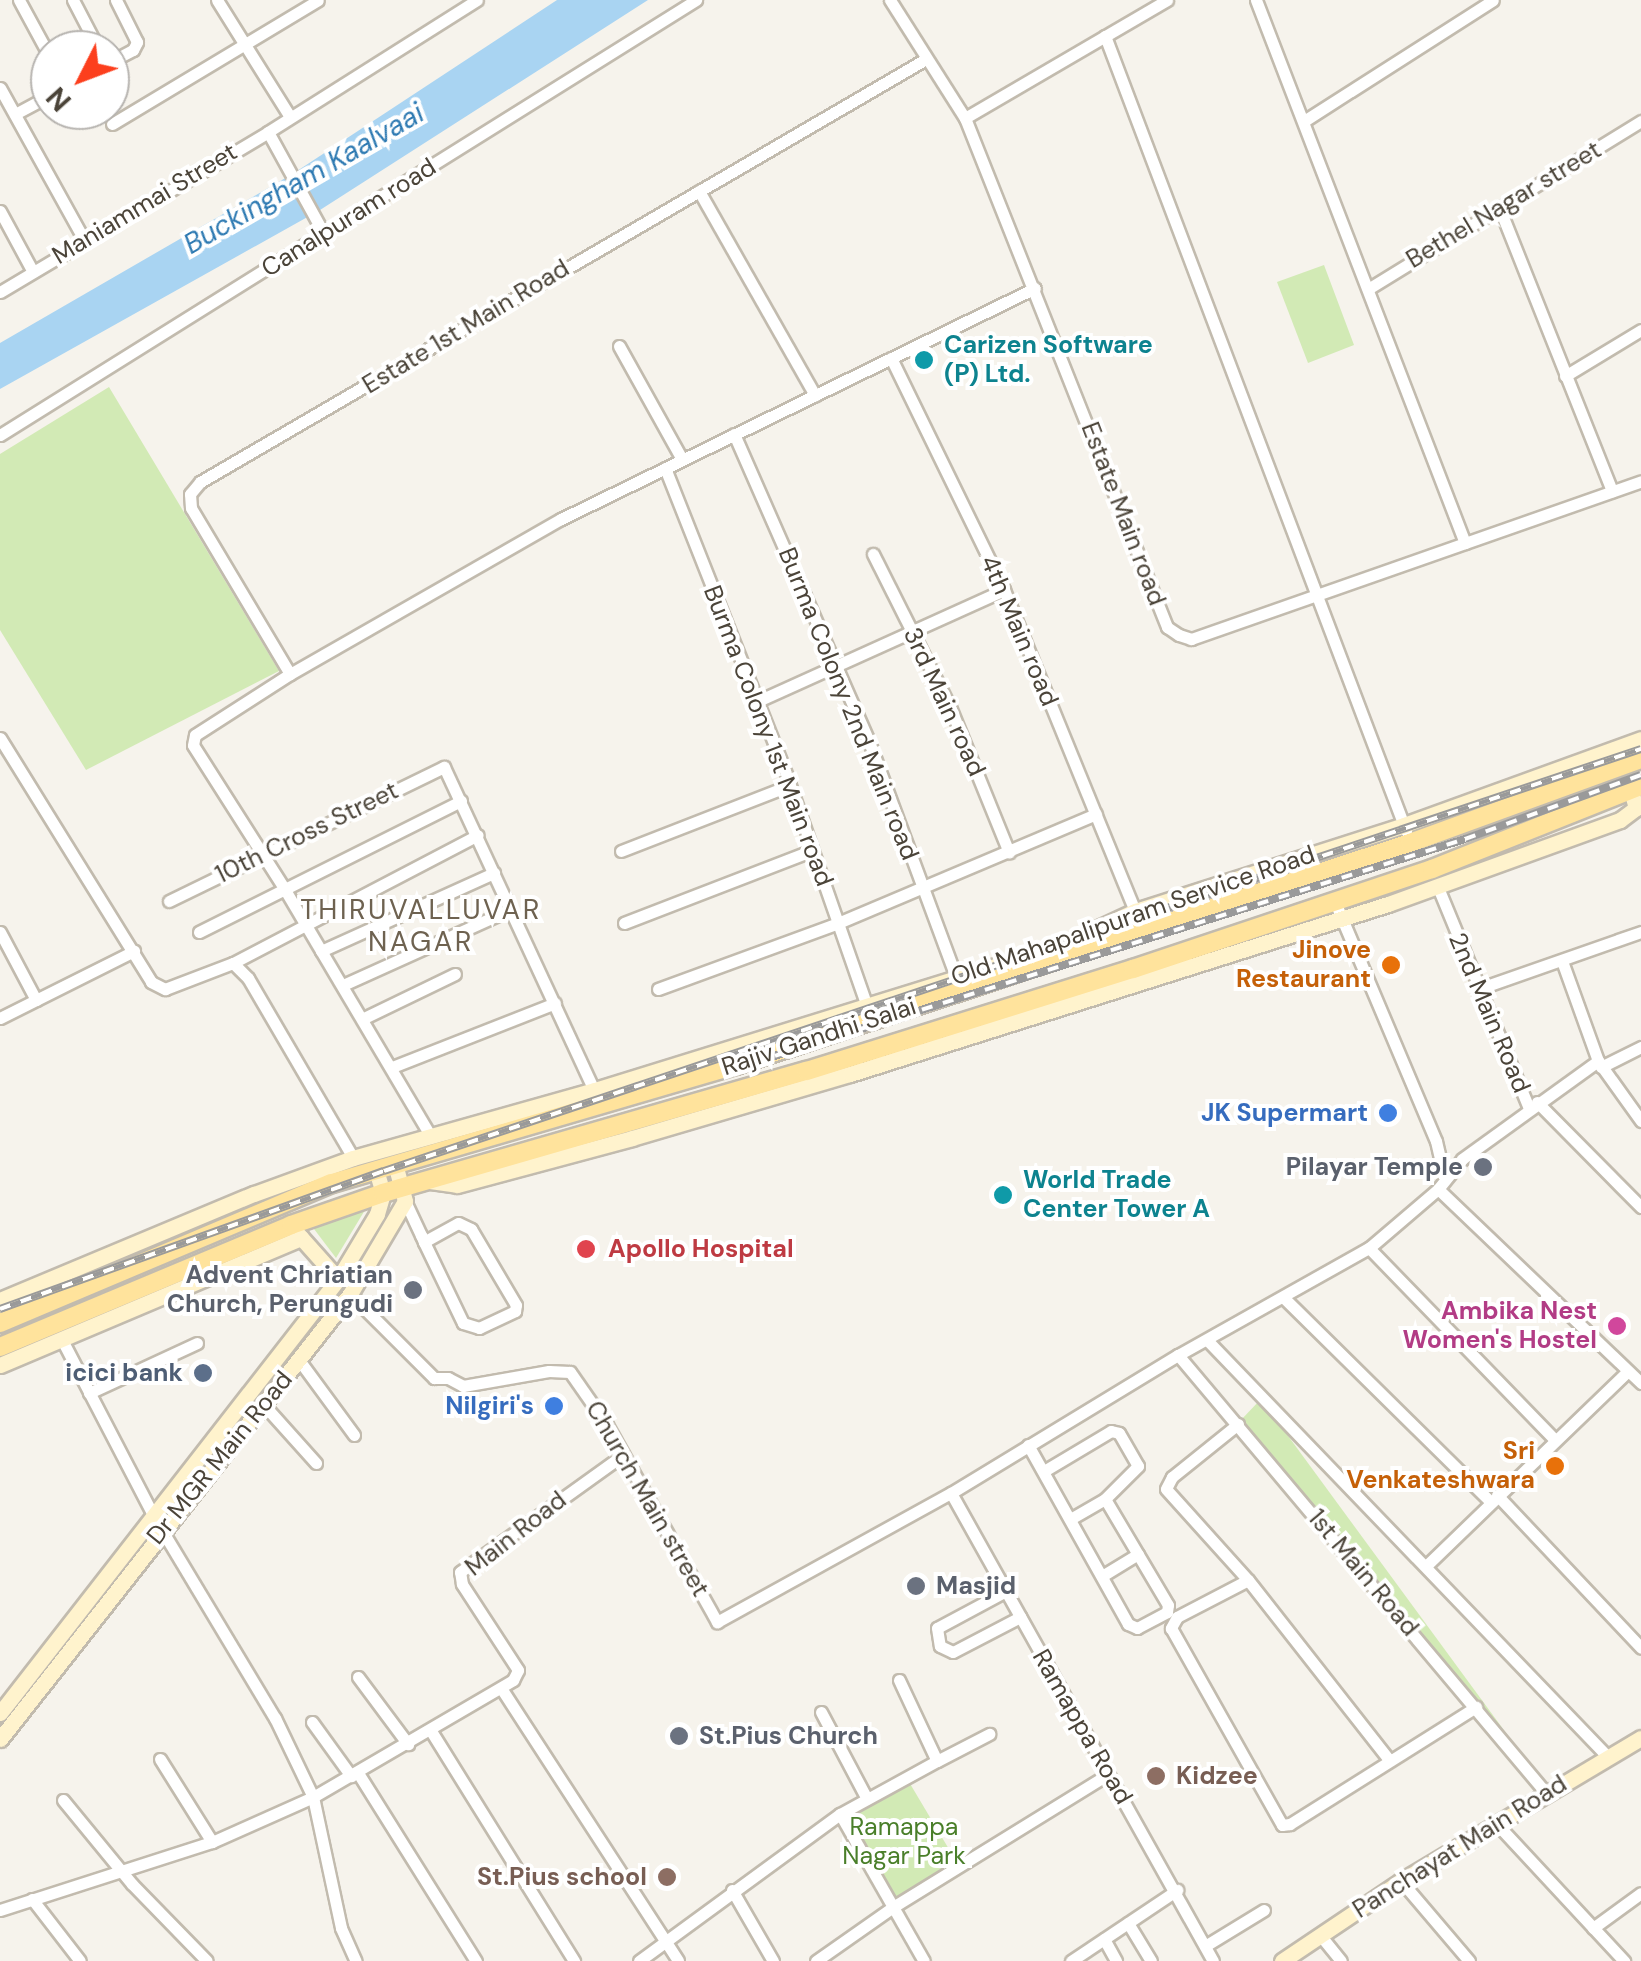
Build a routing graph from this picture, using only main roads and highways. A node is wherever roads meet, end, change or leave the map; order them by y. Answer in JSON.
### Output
{"nodes":[{"id":1,"x":1641,"y":759,"type":"edge"},
{"id":2,"x":1636,"y":788,"type":"edge"},
{"id":3,"x":981,"y":984,"type":"junction"},
{"id":4,"x":990,"y":1014,"type":"junction"},
{"id":5,"x":0,"y":1322,"type":"edge"},
{"id":6,"x":0,"y":1346,"type":"edge"}],
"edges":[{"from":1,"to":3,"type":"main road","name":"Rajiv Gandhi Salai"},
{"from":2,"to":4,"type":"main road","name":"Rajiv Gandhi Salai"},
{"from":3,"to":4,"type":"main road"},
{"from":3,"to":5,"type":"main road","name":"Rajiv Gandhi Salai"},
{"from":4,"to":6,"type":"main road","name":"Rajiv Gandhi Salai"}]}
